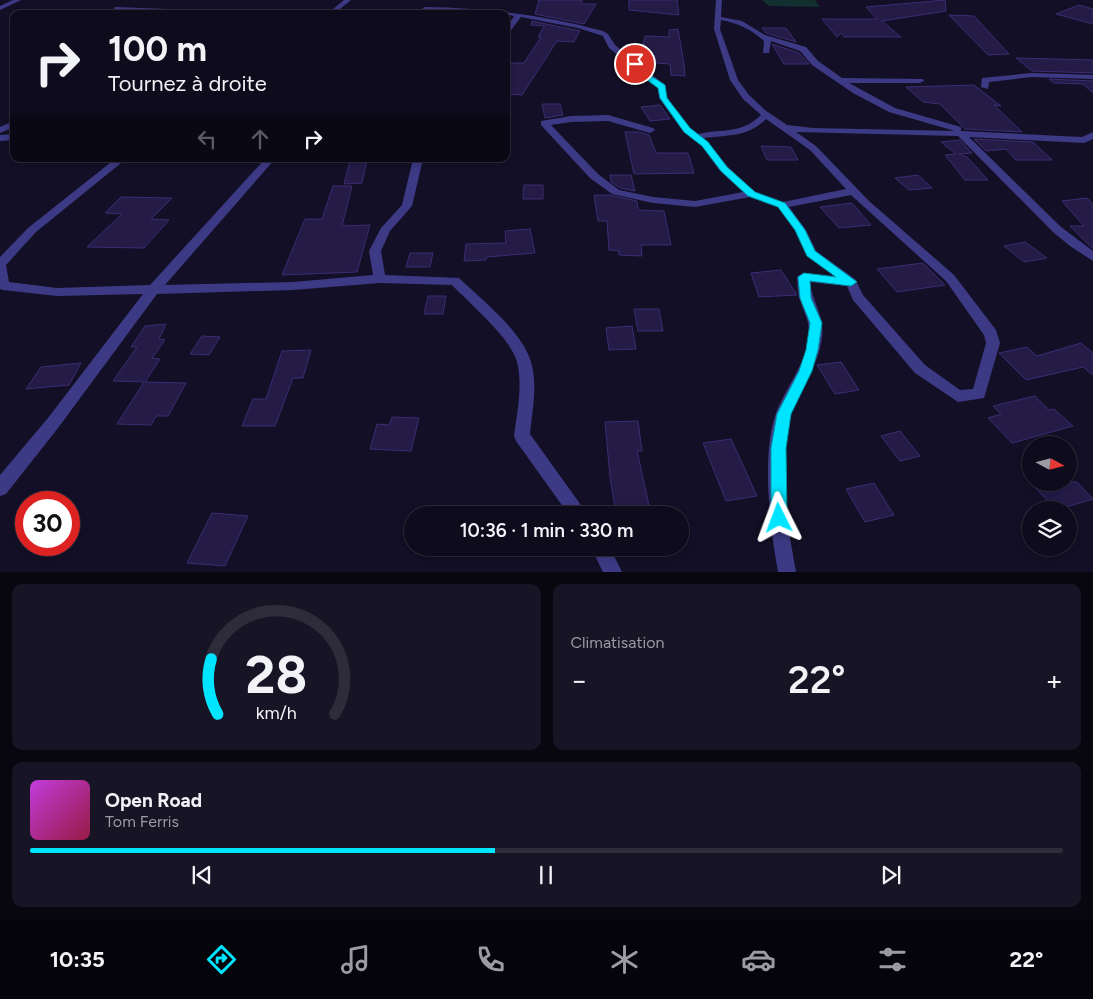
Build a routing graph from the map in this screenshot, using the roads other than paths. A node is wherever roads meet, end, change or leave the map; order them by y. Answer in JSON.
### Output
{"nodes":[{"id":1,"x":18,"y":0,"type":"edge"},
{"id":2,"x":125,"y":0,"type":"edge"},
{"id":3,"x":345,"y":0,"type":"edge"},
{"id":4,"x":438,"y":0,"type":"edge"},
{"id":5,"x":719,"y":0,"type":"edge"},
{"id":6,"x":0,"y":8,"type":"edge"},
{"id":7,"x":115,"y":9,"type":"joint"},
{"id":8,"x":121,"y":10,"type":"edge"},
{"id":9,"x":334,"y":10,"type":"edge"},
{"id":10,"x":424,"y":10,"type":"edge"},
{"id":11,"x":510,"y":13,"type":"edge"},
{"id":12,"x":518,"y":14,"type":"junction"},
{"id":13,"x":718,"y":18,"type":"junction"},
{"id":14,"x":510,"y":30,"type":"edge"},
{"id":15,"x":762,"y":36,"type":"junction"},
{"id":16,"x":766,"y":51,"type":"dead end"},
{"id":17,"x":1093,"y":77,"type":"edge"},
{"id":18,"x":840,"y":80,"type":"junction"},
{"id":19,"x":920,"y":82,"type":"dead end"},
{"id":20,"x":985,"y":87,"type":"dead end"},
{"id":21,"x":766,"y":115,"type":"junction"},
{"id":22,"x":784,"y":127,"type":"junction"},
{"id":23,"x":650,"y":130,"type":"dead end"},
{"id":24,"x":961,"y":134,"type":"junction"},
{"id":25,"x":974,"y":134,"type":"junction"},
{"id":26,"x":1093,"y":135,"type":"edge"},
{"id":27,"x":697,"y":137,"type":"junction"},
{"id":28,"x":117,"y":162,"type":"edge"},
{"id":29,"x":267,"y":162,"type":"edge"},
{"id":30,"x":417,"y":162,"type":"edge"},
{"id":31,"x":854,"y":191,"type":"junction"},
{"id":32,"x":751,"y":194,"type":"junction"},
{"id":33,"x":782,"y":205,"type":"junction"},
{"id":34,"x":1093,"y":257,"type":"edge"},
{"id":35,"x":380,"y":280,"type":"junction"},
{"id":36,"x":851,"y":282,"type":"junction"},
{"id":37,"x":154,"y":289,"type":"junction"},
{"id":38,"x":0,"y":488,"type":"edge"},
{"id":39,"x":573,"y":506,"type":"edge"},
{"id":40,"x":604,"y":556,"type":"edge"},
{"id":41,"x":613,"y":572,"type":"edge"},
{"id":42,"x":787,"y":572,"type":"edge"}],
"edges":[{"from":1,"to":6,"type":"street"},
{"from":2,"to":7,"type":"street"},
{"from":3,"to":9,"type":"street"},
{"from":4,"to":10,"type":"street"},
{"from":5,"to":13,"type":"street"},
{"from":7,"to":8,"type":"street"},
{"from":11,"to":12,"type":"street"},
{"from":12,"to":14,"type":"street"},
{"from":12,"to":27,"type":"street"},
{"from":13,"to":15,"type":"street"},
{"from":13,"to":21,"type":"street"},
{"from":15,"to":16,"type":"street"},
{"from":15,"to":18,"type":"street"},
{"from":17,"to":20,"type":"street"},
{"from":18,"to":19,"type":"street"},
{"from":18,"to":25,"type":"street"},
{"from":21,"to":22,"type":"street"},
{"from":21,"to":27,"type":"street"},
{"from":22,"to":24,"type":"street"},
{"from":22,"to":31,"type":"street"},
{"from":23,"to":32,"type":"street"},
{"from":24,"to":25,"type":"street"},
{"from":24,"to":34,"type":"street"},
{"from":25,"to":26,"type":"street"},
{"from":27,"to":32,"type":"street"},
{"from":28,"to":37,"type":"street"},
{"from":29,"to":37,"type":"street"},
{"from":30,"to":35,"type":"street"},
{"from":31,"to":33,"type":"street"},
{"from":31,"to":36,"type":"street"},
{"from":32,"to":33,"type":"street"},
{"from":33,"to":36,"type":"street"},
{"from":35,"to":37,"type":"street"},
{"from":35,"to":39,"type":"street"},
{"from":36,"to":42,"type":"street"},
{"from":37,"to":38,"type":"street"},
{"from":40,"to":41,"type":"street"}]}
